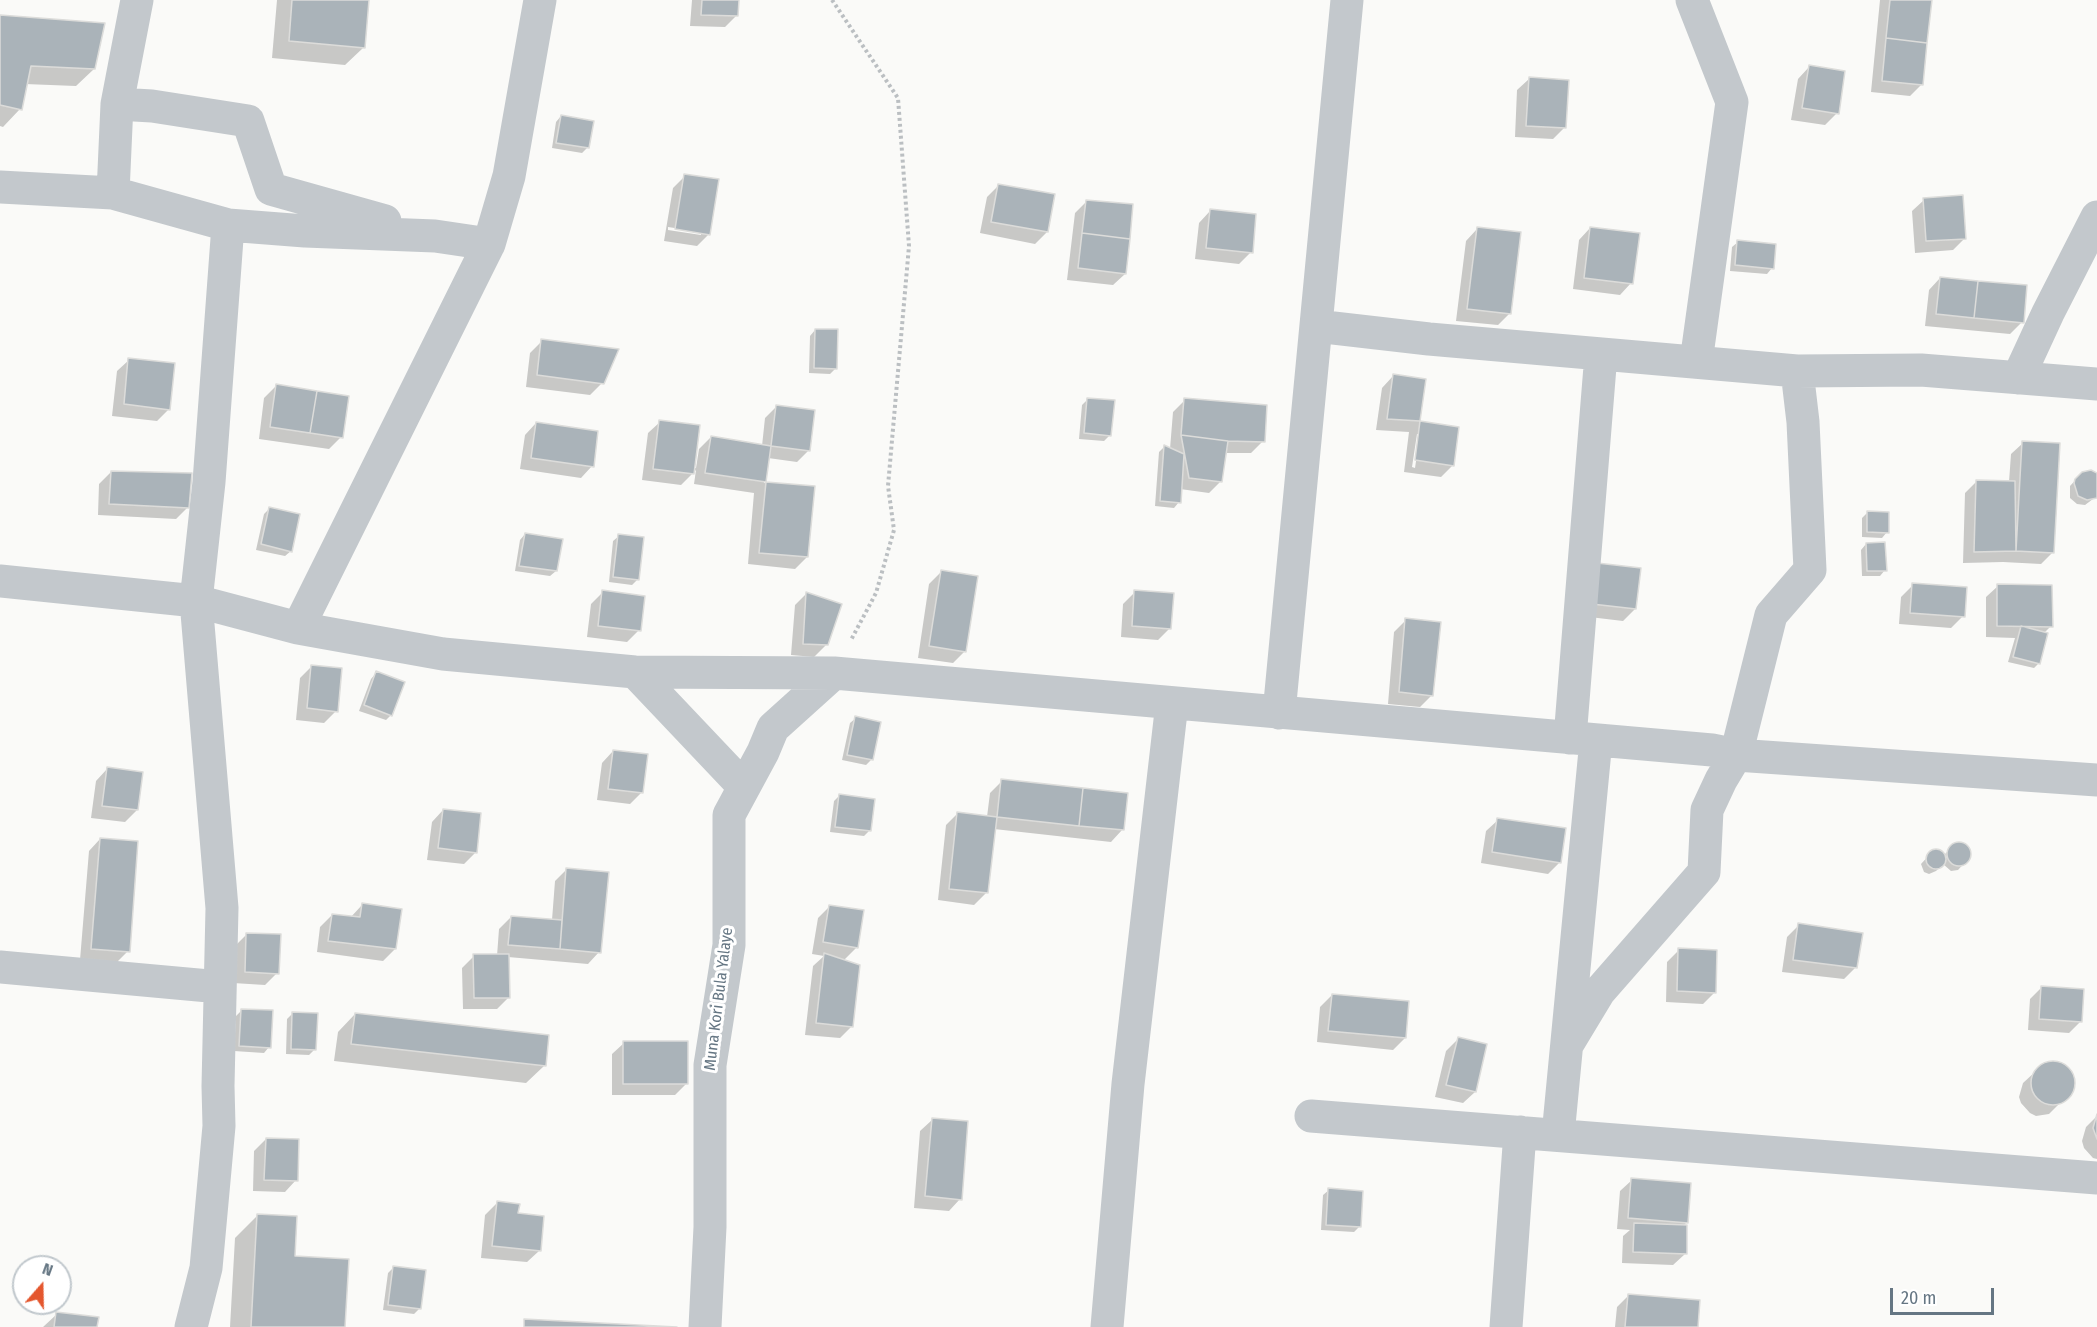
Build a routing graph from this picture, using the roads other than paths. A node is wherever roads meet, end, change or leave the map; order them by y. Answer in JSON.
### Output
{"nodes":[{"id":1,"x":137,"y":0,"type":"edge"},
{"id":2,"x":540,"y":0,"type":"edge"},
{"id":3,"x":1347,"y":0,"type":"edge"},
{"id":4,"x":1692,"y":0,"type":"edge"},
{"id":5,"x":117,"y":104,"type":"junction"},
{"id":6,"x":0,"y":187,"type":"edge"},
{"id":7,"x":113,"y":193,"type":"junction"},
{"id":8,"x":2097,"y":217,"type":"edge"},
{"id":9,"x":228,"y":225,"type":"junction"},
{"id":10,"x":435,"y":236,"type":"junction"},
{"id":11,"x":489,"y":244,"type":"junction"},
{"id":12,"x":1316,"y":326,"type":"junction"},
{"id":13,"x":1601,"y":354,"type":"junction"},
{"id":14,"x":1696,"y":362,"type":"junction"},
{"id":15,"x":1797,"y":371,"type":"junction"},
{"id":16,"x":2018,"y":378,"type":"junction"},
{"id":17,"x":2097,"y":384,"type":"edge"},
{"id":18,"x":0,"y":581,"type":"edge"},
{"id":19,"x":196,"y":601,"type":"junction"},
{"id":20,"x":298,"y":628,"type":"junction"},
{"id":21,"x":635,"y":672,"type":"junction"},
{"id":22,"x":834,"y":673,"type":"junction"},
{"id":23,"x":1172,"y":702,"type":"junction"},
{"id":24,"x":1279,"y":712,"type":"junction"},
{"id":25,"x":1583,"y":739,"type":"junction"},
{"id":26,"x":1737,"y":755,"type":"junction"},
{"id":27,"x":2097,"y":780,"type":"edge"},
{"id":28,"x":744,"y":787,"type":"junction"},
{"id":29,"x":0,"y":967,"type":"edge"},
{"id":30,"x":220,"y":987,"type":"junction"},
{"id":31,"x":1567,"y":1045,"type":"junction"},
{"id":32,"x":1311,"y":1116,"type":"dead end"},
{"id":33,"x":1520,"y":1132,"type":"junction"},
{"id":34,"x":1558,"y":1135,"type":"junction"},
{"id":35,"x":2097,"y":1178,"type":"edge"},
{"id":36,"x":191,"y":1327,"type":"edge"},
{"id":37,"x":705,"y":1327,"type":"edge"},
{"id":38,"x":1107,"y":1327,"type":"edge"},
{"id":39,"x":1506,"y":1327,"type":"edge"}],
"edges":[{"from":1,"to":5,"type":"street"},
{"from":2,"to":11,"type":"street"},
{"from":3,"to":12,"type":"street"},
{"from":4,"to":14,"type":"street"},
{"from":5,"to":7,"type":"street"},
{"from":5,"to":10,"type":"street"},
{"from":6,"to":7,"type":"street"},
{"from":7,"to":9,"type":"street"},
{"from":8,"to":16,"type":"street"},
{"from":9,"to":10,"type":"street"},
{"from":9,"to":19,"type":"street"},
{"from":10,"to":11,"type":"street"},
{"from":11,"to":20,"type":"street"},
{"from":12,"to":13,"type":"street"},
{"from":12,"to":24,"type":"street"},
{"from":13,"to":14,"type":"street"},
{"from":13,"to":25,"type":"street"},
{"from":14,"to":15,"type":"street"},
{"from":15,"to":16,"type":"street"},
{"from":15,"to":26,"type":"street"},
{"from":16,"to":17,"type":"street"},
{"from":18,"to":19,"type":"street"},
{"from":19,"to":20,"type":"street"},
{"from":19,"to":30,"type":"street"},
{"from":20,"to":21,"type":"street"},
{"from":21,"to":22,"type":"street"},
{"from":21,"to":28,"type":"street"},
{"from":22,"to":23,"type":"street"},
{"from":22,"to":28,"type":"street","name":"Muna Kori Bula Yalaye"},
{"from":23,"to":24,"type":"street"},
{"from":23,"to":38,"type":"street"},
{"from":24,"to":25,"type":"street"},
{"from":25,"to":26,"type":"street"},
{"from":25,"to":31,"type":"street"},
{"from":26,"to":27,"type":"street"},
{"from":26,"to":31,"type":"street"},
{"from":28,"to":37,"type":"street","name":"Muna Kori Bula Yalaye"},
{"from":29,"to":30,"type":"street"},
{"from":30,"to":36,"type":"street"},
{"from":31,"to":34,"type":"street"},
{"from":32,"to":33,"type":"street"},
{"from":33,"to":34,"type":"street"},
{"from":33,"to":39,"type":"street"},
{"from":34,"to":35,"type":"street"}]}
